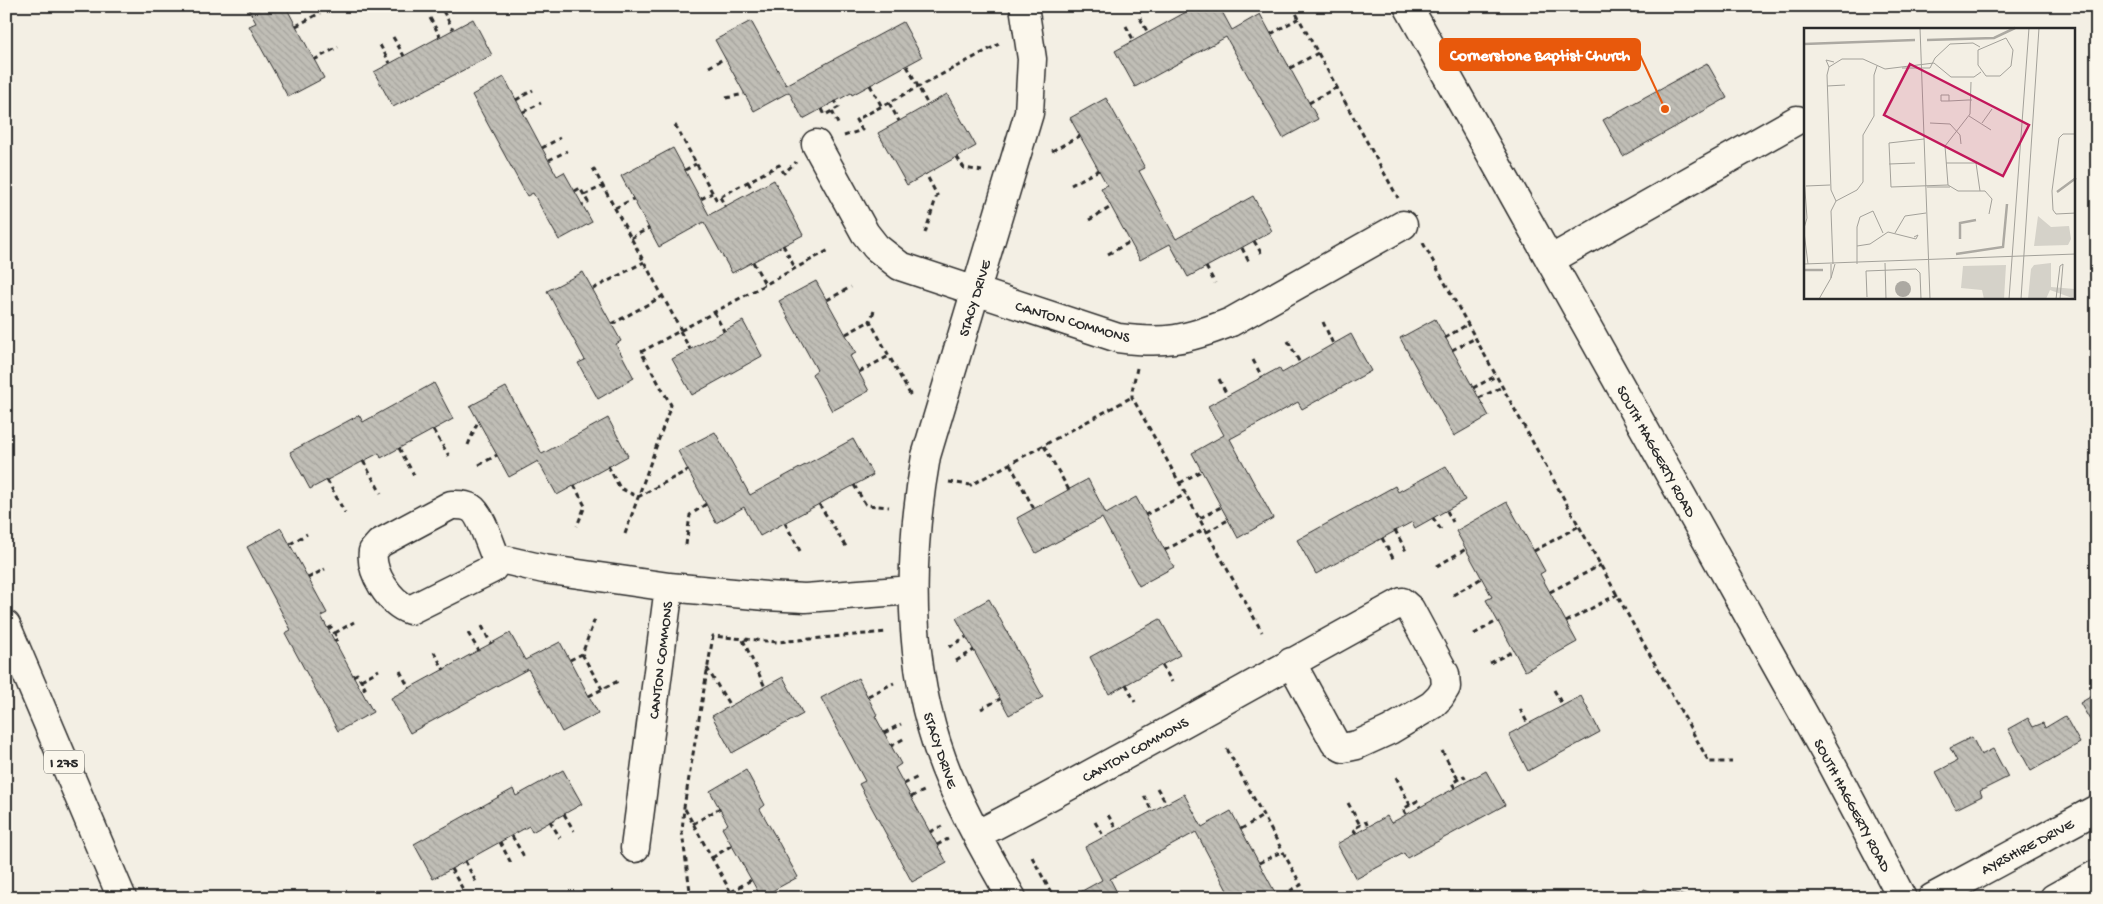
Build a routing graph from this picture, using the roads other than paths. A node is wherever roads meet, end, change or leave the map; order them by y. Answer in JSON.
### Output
{"nodes":[{"id":1,"x":1024,"y":6,"type":"edge"},
{"id":2,"x":1408,"y":6,"type":"edge"},
{"id":3,"x":1797,"y":120,"type":"dead end"},
{"id":4,"x":816,"y":144,"type":"road end"},
{"id":5,"x":1408,"y":221,"type":"road end"},
{"id":6,"x":1550,"y":260,"type":"junction"},
{"id":7,"x":976,"y":292,"type":"junction"},
{"id":8,"x":496,"y":558,"type":"junction"},
{"id":9,"x":669,"y":587,"type":"junction"},
{"id":10,"x":913,"y":590,"type":"junction"},
{"id":11,"x":6,"y":625,"type":"edge"},
{"id":12,"x":1291,"y":662,"type":"junction"},
{"id":13,"x":2097,"y":810,"type":"edge"},
{"id":14,"x":978,"y":834,"type":"junction"},
{"id":15,"x":635,"y":848,"type":"dead end"},
{"id":16,"x":2097,"y":874,"type":"edge"},
{"id":17,"x":122,"y":898,"type":"edge"},
{"id":18,"x":1012,"y":898,"type":"edge"},
{"id":19,"x":1902,"y":898,"type":"edge"},
{"id":20,"x":1932,"y":898,"type":"edge"},
{"id":21,"x":2054,"y":898,"type":"edge"}],
"edges":[{"from":1,"to":7,"type":"main road","name":"STACY DRIVE"},
{"from":2,"to":6,"type":"main road","name":"SOUTH HAGGERTY ROAD"},
{"from":3,"to":6,"type":"main road"},
{"from":4,"to":7,"type":"main road","name":"CANTON COMMONS"},
{"from":5,"to":7,"type":"main road","name":"CANTON COMMONS"},
{"from":6,"to":19,"type":"main road","name":"SOUTH HAGGERTY ROAD"},
{"from":7,"to":10,"type":"main road","name":"STACY DRIVE"},
{"from":8,"to":8,"type":"main road"},
{"from":8,"to":9,"type":"main road","name":"CANTON COMMONS"},
{"from":9,"to":10,"type":"main road"},
{"from":9,"to":15,"type":"main road","name":"CANTON COMMONS"},
{"from":10,"to":14,"type":"main road","name":"STACY DRIVE"},
{"from":11,"to":17,"type":"main road","number":"I 275"},
{"from":12,"to":12,"type":"main road","name":"CANTON COMMONS"},
{"from":12,"to":14,"type":"main road","name":"CANTON COMMONS"},
{"from":13,"to":20,"type":"main road","name":"AYRSHIRE DRIVE"},
{"from":14,"to":18,"type":"main road","name":"STACY DRIVE"},
{"from":16,"to":21,"type":"main road"}]}
